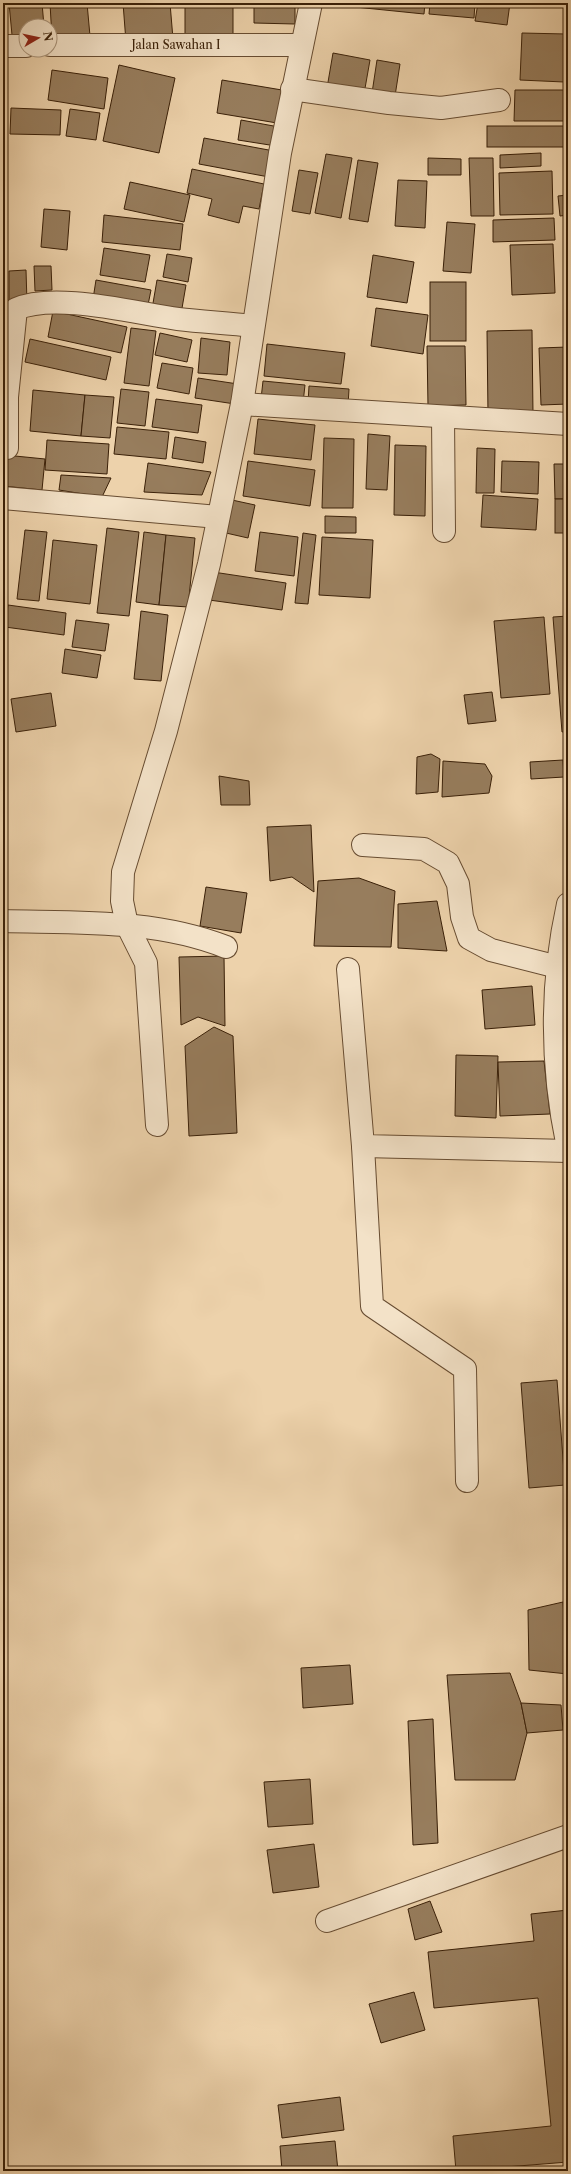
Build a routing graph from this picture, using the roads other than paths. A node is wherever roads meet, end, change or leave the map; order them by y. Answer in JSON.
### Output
{"nodes":[{"id":1,"x":311,"y":3,"type":"edge"},
{"id":2,"x":58,"y":45,"type":"edge"},
{"id":3,"x":302,"y":45,"type":"junction"},
{"id":4,"x":3,"y":46,"type":"edge"},
{"id":5,"x":18,"y":46,"type":"edge"},
{"id":6,"x":292,"y":89,"type":"junction"},
{"id":7,"x":499,"y":100,"type":"dead end"},
{"id":8,"x":9,"y":309,"type":"edge"},
{"id":9,"x":253,"y":326,"type":"junction"},
{"id":10,"x":242,"y":404,"type":"junction"},
{"id":11,"x":442,"y":417,"type":"junction"},
{"id":12,"x":568,"y":424,"type":"edge"},
{"id":13,"x":7,"y":448,"type":"dead end"},
{"id":14,"x":3,"y":498,"type":"edge"},
{"id":15,"x":218,"y":517,"type":"junction"},
{"id":16,"x":444,"y":531,"type":"dead end"},
{"id":17,"x":363,"y":845,"type":"dead end"},
{"id":18,"x":568,"y":904,"type":"edge"},
{"id":19,"x":3,"y":921,"type":"edge"},
{"id":20,"x":128,"y":925,"type":"junction"},
{"id":21,"x":226,"y":947,"type":"dead end"},
{"id":22,"x":558,"y":967,"type":"junction"},
{"id":23,"x":348,"y":969,"type":"dead end"},
{"id":24,"x":157,"y":1125,"type":"dead end"},
{"id":25,"x":363,"y":1146,"type":"junction"},
{"id":26,"x":568,"y":1150,"type":"edge"},
{"id":27,"x":467,"y":1481,"type":"dead end"},
{"id":28,"x":568,"y":1836,"type":"edge"},
{"id":29,"x":327,"y":1921,"type":"dead end"}],
"edges":[{"from":1,"to":3,"type":"street"},
{"from":2,"to":3,"type":"street","name":"Jalan Sawahan I"},
{"from":3,"to":6,"type":"street"},
{"from":4,"to":5,"type":"street"},
{"from":6,"to":7,"type":"street"},
{"from":6,"to":9,"type":"street"},
{"from":8,"to":9,"type":"street"},
{"from":8,"to":13,"type":"street"},
{"from":9,"to":10,"type":"street"},
{"from":10,"to":11,"type":"street"},
{"from":10,"to":15,"type":"street"},
{"from":11,"to":12,"type":"street"},
{"from":11,"to":16,"type":"street"},
{"from":14,"to":15,"type":"street"},
{"from":15,"to":20,"type":"street"},
{"from":17,"to":22,"type":"street"},
{"from":18,"to":22,"type":"street"},
{"from":19,"to":20,"type":"street"},
{"from":20,"to":21,"type":"street"},
{"from":20,"to":24,"type":"street"},
{"from":22,"to":26,"type":"street"},
{"from":23,"to":25,"type":"street"},
{"from":25,"to":26,"type":"street"},
{"from":25,"to":27,"type":"street"},
{"from":28,"to":29,"type":"street"}]}
